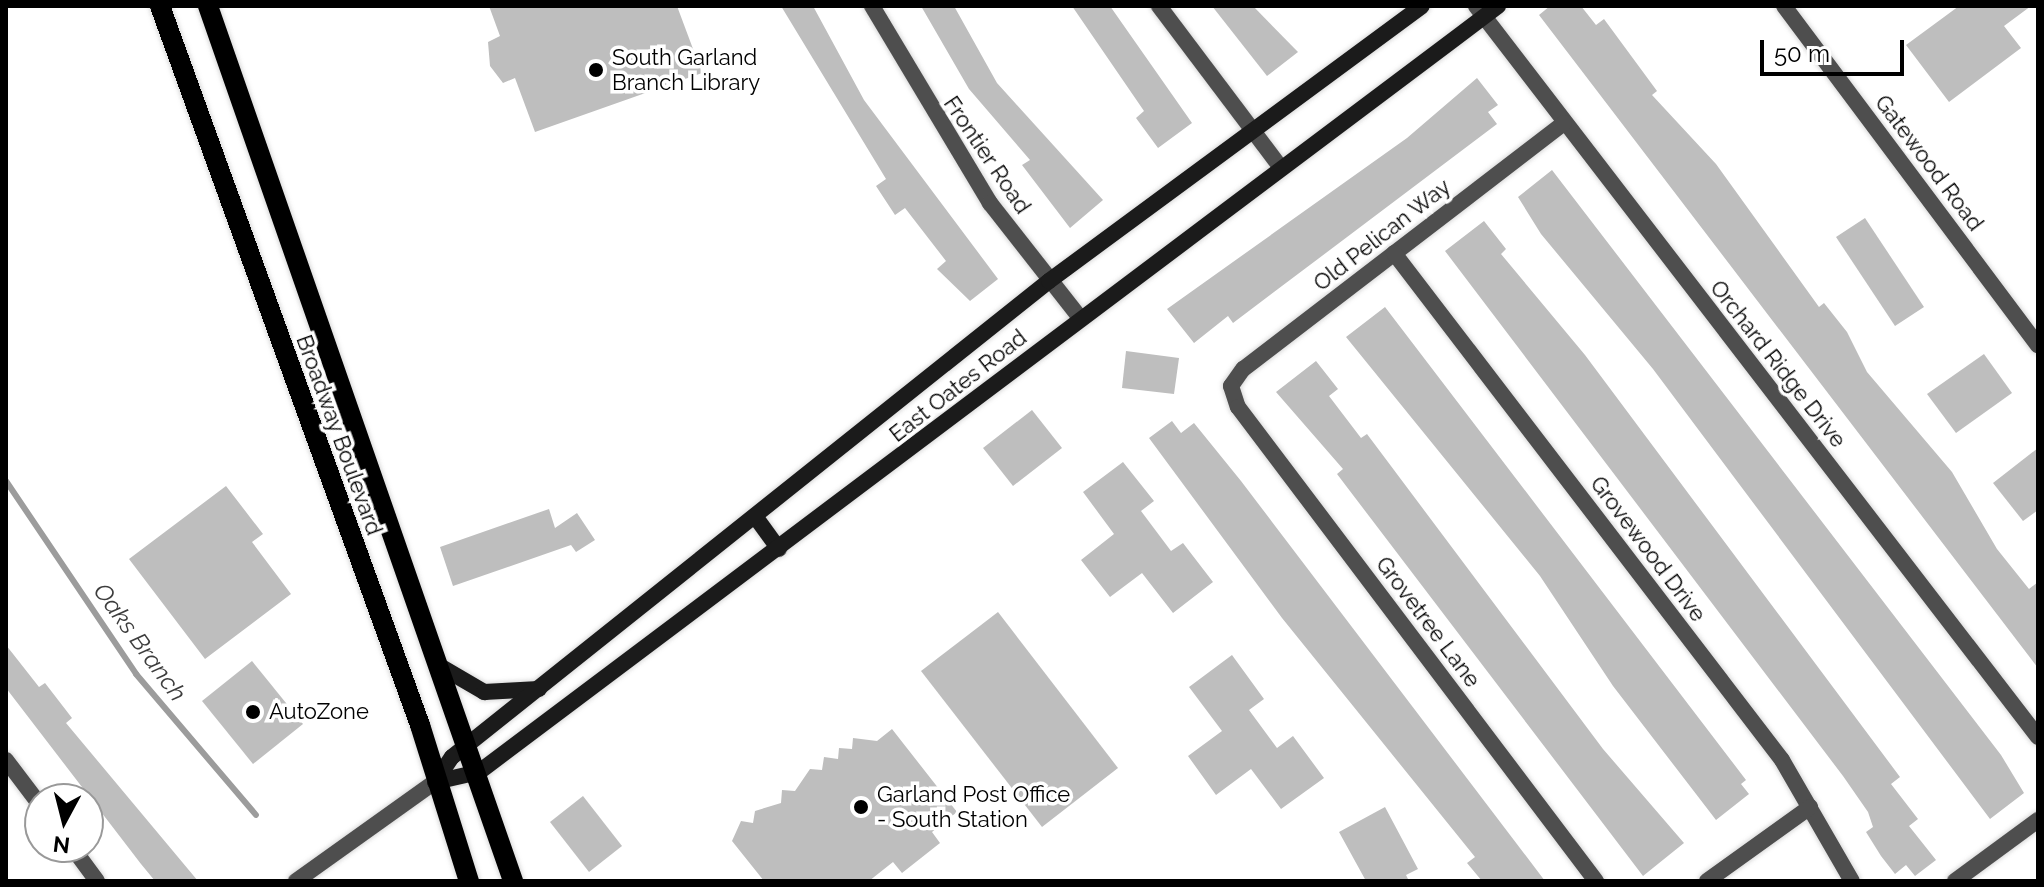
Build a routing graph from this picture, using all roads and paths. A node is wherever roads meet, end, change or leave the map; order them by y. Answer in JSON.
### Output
{"nodes":[{"id":1,"x":160,"y":6,"type":"edge"},
{"id":2,"x":208,"y":6,"type":"edge"},
{"id":3,"x":872,"y":6,"type":"edge"},
{"id":4,"x":1159,"y":6,"type":"edge"},
{"id":5,"x":1422,"y":6,"type":"edge"},
{"id":6,"x":1784,"y":6,"type":"edge"},
{"id":7,"x":1486,"y":9,"type":"edge"},
{"id":8,"x":1564,"y":123,"type":"junction"},
{"id":9,"x":1253,"y":132,"type":"junction"},
{"id":10,"x":1281,"y":168,"type":"junction"},
{"id":11,"x":1394,"y":253,"type":"junction"},
{"id":12,"x":1049,"y":281,"type":"junction"},
{"id":13,"x":1081,"y":319,"type":"junction"},
{"id":14,"x":2038,"y":346,"type":"edge"},
{"id":15,"x":1231,"y":386,"type":"joint"},
{"id":16,"x":757,"y":519,"type":"junction"},
{"id":17,"x":779,"y":549,"type":"junction"},
{"id":18,"x":443,"y":668,"type":"junction"},
{"id":19,"x":540,"y":689,"type":"junction"},
{"id":20,"x":2038,"y":737,"type":"edge"},
{"id":21,"x":470,"y":743,"type":"junction"},
{"id":22,"x":6,"y":760,"type":"edge"},
{"id":23,"x":479,"y":772,"type":"junction"},
{"id":24,"x":435,"y":782,"type":"junction"},
{"id":25,"x":24,"y":784,"type":"edge"},
{"id":26,"x":1810,"y":807,"type":"junction"},
{"id":27,"x":2038,"y":820,"type":"edge"},
{"id":28,"x":84,"y":863,"type":"edge"},
{"id":29,"x":97,"y":881,"type":"edge"},
{"id":30,"x":296,"y":881,"type":"edge"},
{"id":31,"x":469,"y":881,"type":"edge"},
{"id":32,"x":513,"y":881,"type":"edge"},
{"id":33,"x":1596,"y":881,"type":"edge"},
{"id":34,"x":1707,"y":881,"type":"edge"},
{"id":35,"x":1852,"y":881,"type":"edge"},
{"id":36,"x":1955,"y":881,"type":"edge"}],
"edges":[{"from":1,"to":24,"type":"main road","name":"Broadway Boulevard"},
{"from":2,"to":18,"type":"main road","name":"Broadway Boulevard"},
{"from":3,"to":12,"type":"street","name":"Frontier Road"},
{"from":4,"to":9,"type":"street"},
{"from":5,"to":9,"type":"main road","name":"East Oates Road"},
{"from":6,"to":14,"type":"street","name":"Gatewood Road"},
{"from":7,"to":8,"type":"street","name":"Orchard Ridge Drive"},
{"from":7,"to":10,"type":"main road","name":"East Oates Road"},
{"from":8,"to":11,"type":"street","name":"Old Pelican Way"},
{"from":8,"to":20,"type":"street","name":"Orchard Ridge Drive"},
{"from":9,"to":10,"type":"street"},
{"from":9,"to":12,"type":"main road","name":"East Oates Road"},
{"from":10,"to":13,"type":"main road","name":"East Oates Road"},
{"from":11,"to":15,"type":"street","name":"Old Pelican Way"},
{"from":11,"to":26,"type":"street","name":"Grovewood Drive"},
{"from":12,"to":13,"type":"street","name":"Frontier Road"},
{"from":12,"to":16,"type":"main road","name":"East Oates Road"},
{"from":13,"to":17,"type":"main road","name":"East Oates Road"},
{"from":15,"to":33,"type":"street","name":"Grovetree Lane"},
{"from":16,"to":17,"type":"main road"},
{"from":16,"to":19,"type":"main road","name":"East Oates Road"},
{"from":17,"to":23,"type":"main road","name":"East Oates Road"},
{"from":18,"to":19,"type":"main road"},
{"from":18,"to":21,"type":"main road","name":"Broadway Boulevard"},
{"from":19,"to":21,"type":"main road","name":"East Oates Road"},
{"from":21,"to":23,"type":"main road","name":"Broadway Boulevard"},
{"from":21,"to":24,"type":"main road","name":"East Oates Road"},
{"from":22,"to":25,"type":"street"},
{"from":23,"to":24,"type":"main road","name":"East Oates Road"},
{"from":23,"to":32,"type":"main road","name":"Broadway Boulevard"},
{"from":24,"to":30,"type":"street","name":"East Oates Road"},
{"from":24,"to":31,"type":"main road","name":"Broadway Boulevard"},
{"from":26,"to":34,"type":"street"},
{"from":26,"to":35,"type":"street","name":"Grovewood Drive"},
{"from":27,"to":36,"type":"street"},
{"from":28,"to":29,"type":"street"}]}
